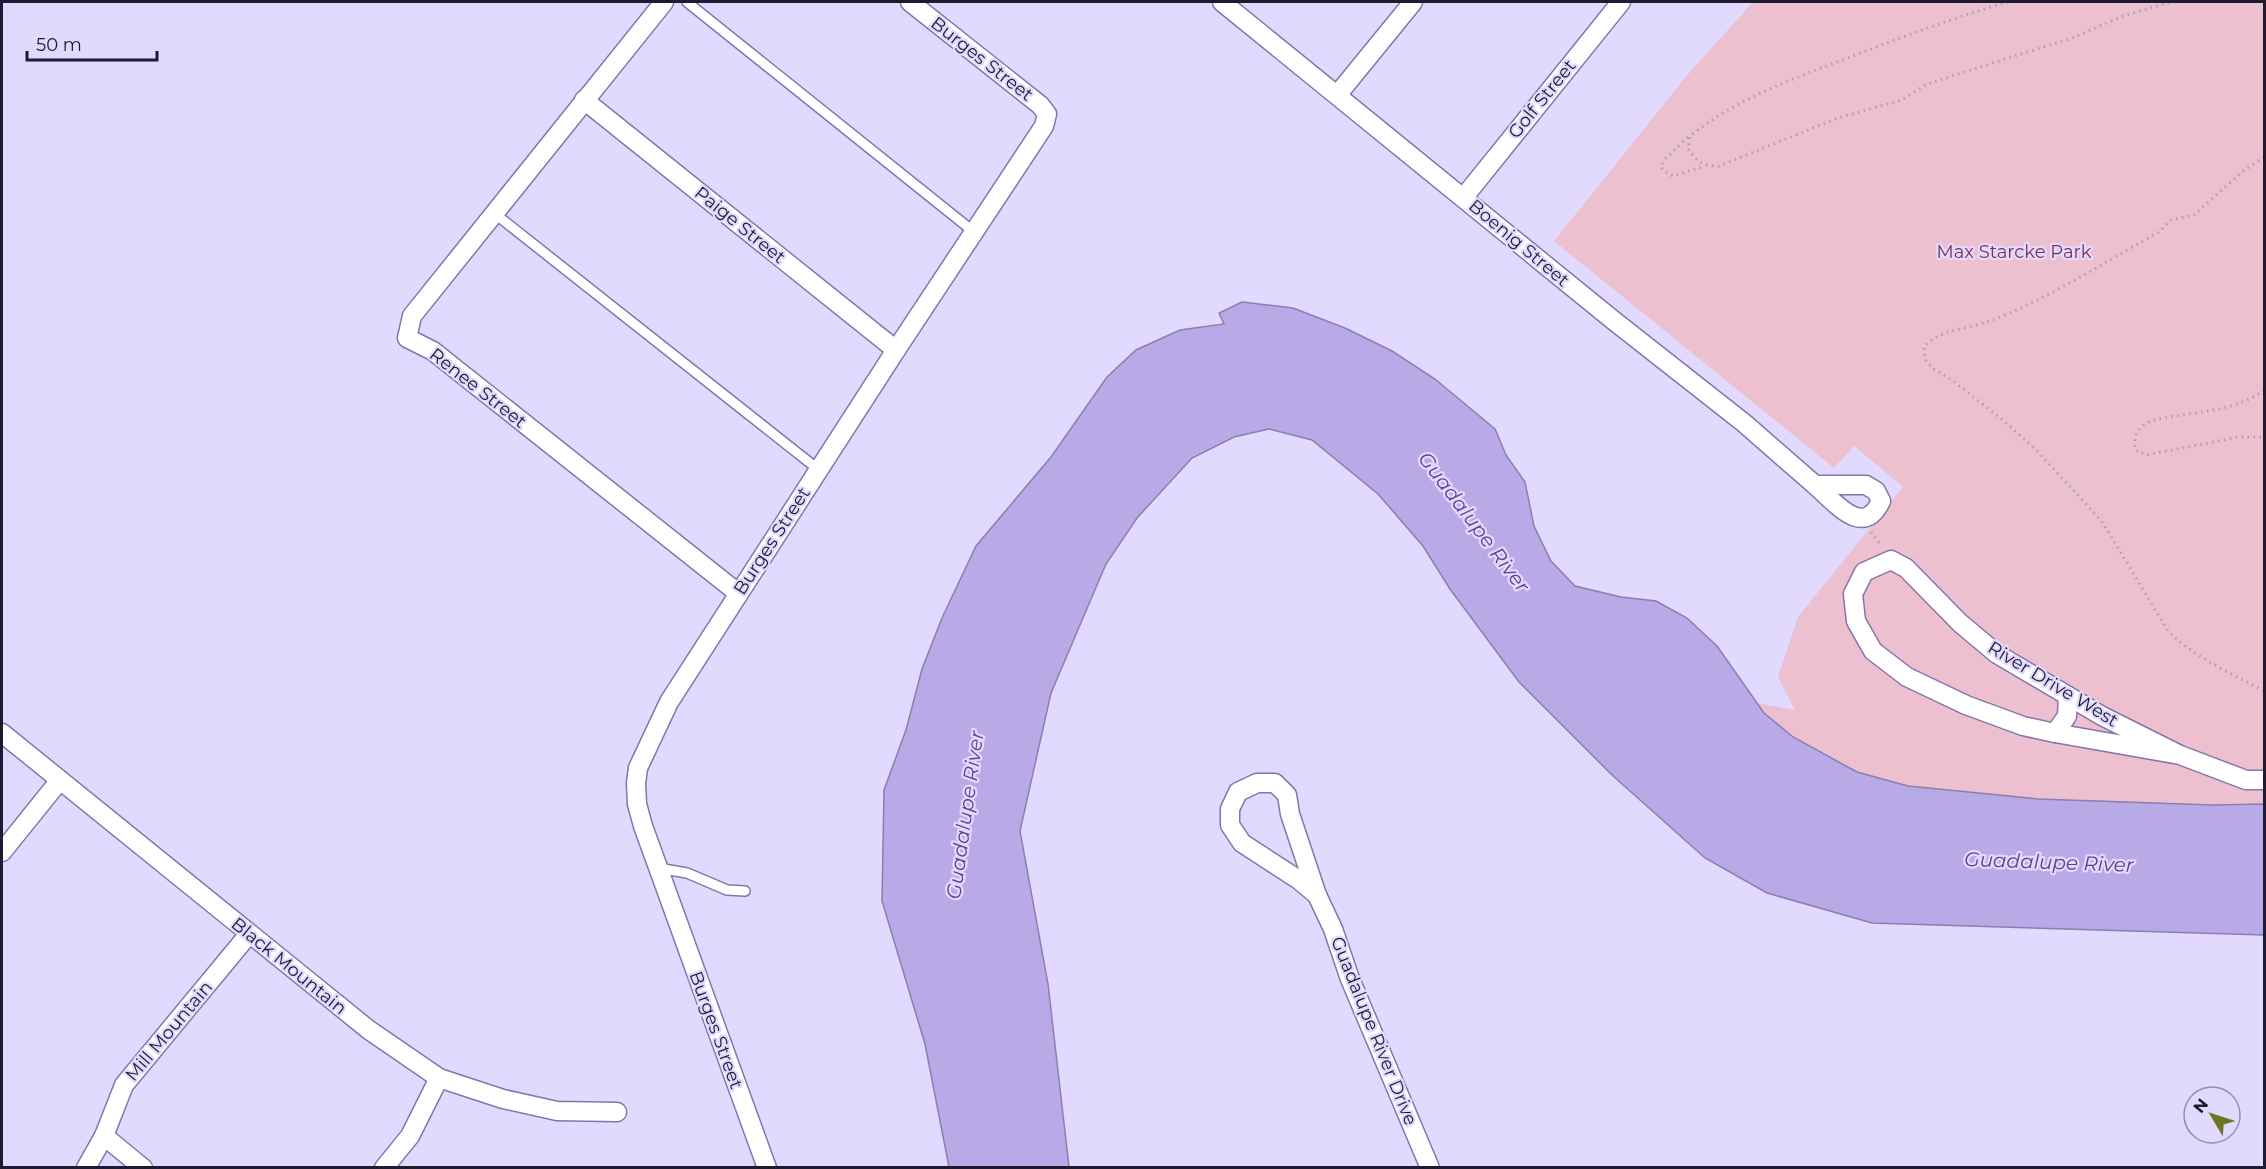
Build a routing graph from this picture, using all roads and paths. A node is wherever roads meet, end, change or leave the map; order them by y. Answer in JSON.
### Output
{"nodes":[{"id":1,"x":664,"y":2,"type":"edge"},
{"id":2,"x":687,"y":2,"type":"edge"},
{"id":3,"x":909,"y":2,"type":"edge"},
{"id":4,"x":1222,"y":2,"type":"edge"},
{"id":5,"x":1413,"y":2,"type":"edge"},
{"id":6,"x":1621,"y":2,"type":"edge"},
{"id":7,"x":2008,"y":2,"type":"edge"},
{"id":8,"x":2171,"y":2,"type":"edge"},
{"id":9,"x":1338,"y":94,"type":"junction"},
{"id":10,"x":584,"y":100,"type":"junction"},
{"id":11,"x":1690,"y":136,"type":"junction"},
{"id":12,"x":2265,"y":157,"type":"edge"},
{"id":13,"x":1706,"y":166,"type":"junction"},
{"id":14,"x":1464,"y":197,"type":"junction"},
{"id":15,"x":494,"y":213,"type":"junction"},
{"id":16,"x":974,"y":232,"type":"junction"},
{"id":17,"x":896,"y":350,"type":"junction"},
{"id":18,"x":2265,"y":390,"type":"edge"},
{"id":19,"x":2265,"y":437,"type":"edge"},
{"id":20,"x":819,"y":470,"type":"junction"},
{"id":21,"x":1815,"y":485,"type":"junction"},
{"id":22,"x":1858,"y":519,"type":"junction"},
{"id":23,"x":1890,"y":560,"type":"junction"},
{"id":24,"x":738,"y":593,"type":"junction"},
{"id":25,"x":2265,"y":614,"type":"edge"},
{"id":26,"x":2265,"y":638,"type":"edge"},
{"id":27,"x":2265,"y":690,"type":"edge"},
{"id":28,"x":2068,"y":696,"type":"junction"},
{"id":29,"x":2,"y":733,"type":"edge"},
{"id":30,"x":2055,"y":733,"type":"junction"},
{"id":31,"x":2180,"y":755,"type":"junction"},
{"id":32,"x":60,"y":780,"type":"junction"},
{"id":33,"x":2265,"y":780,"type":"edge"},
{"id":34,"x":2,"y":852,"type":"edge"},
{"id":35,"x":658,"y":868,"type":"junction"},
{"id":36,"x":745,"y":891,"type":"dead end"},
{"id":37,"x":1317,"y":895,"type":"junction"},
{"id":38,"x":249,"y":934,"type":"junction"},
{"id":39,"x":439,"y":1078,"type":"junction"},
{"id":40,"x":617,"y":1112,"type":"dead end"},
{"id":41,"x":104,"y":1136,"type":"junction"},
{"id":42,"x":86,"y":1167,"type":"edge"},
{"id":43,"x":143,"y":1167,"type":"edge"},
{"id":44,"x":384,"y":1167,"type":"edge"},
{"id":45,"x":767,"y":1167,"type":"edge"},
{"id":46,"x":1430,"y":1167,"type":"edge"}],
"edges":[{"from":1,"to":10,"type":"street","name":"Renee Street"},
{"from":2,"to":16,"type":"lane"},
{"from":3,"to":16,"type":"street","name":"Burges Street"},
{"from":4,"to":9,"type":"street","name":"Boenig Street"},
{"from":5,"to":9,"type":"street"},
{"from":6,"to":14,"type":"street","name":"Golf Street"},
{"from":7,"to":11,"type":"path"},
{"from":8,"to":13,"type":"path"},
{"from":9,"to":14,"type":"street","name":"Boenig Street"},
{"from":10,"to":15,"type":"street","name":"Renee Street"},
{"from":10,"to":17,"type":"street","name":"Paige Street"},
{"from":11,"to":13,"type":"path"},
{"from":11,"to":13,"type":"path"},
{"from":12,"to":27,"type":"path"},
{"from":14,"to":21,"type":"street","name":"Boenig Street"},
{"from":15,"to":20,"type":"lane"},
{"from":15,"to":24,"type":"street","name":"Renee Street"},
{"from":16,"to":17,"type":"street","name":"Burges Street"},
{"from":17,"to":20,"type":"street","name":"Burges Street"},
{"from":18,"to":19,"type":"path"},
{"from":20,"to":24,"type":"street","name":"Burges Street"},
{"from":21,"to":22,"type":"street","name":"Boenig Street"},
{"from":21,"to":22,"type":"street"},
{"from":22,"to":23,"type":"path"},
{"from":23,"to":28,"type":"street","name":"River Drive West"},
{"from":23,"to":30,"type":"street","name":"River Drive West"},
{"from":24,"to":35,"type":"street","name":"Burges Street"},
{"from":25,"to":26,"type":"path"},
{"from":28,"to":30,"type":"street"},
{"from":28,"to":31,"type":"street","name":"River Drive West"},
{"from":29,"to":32,"type":"street","name":"Black Mountain"},
{"from":30,"to":31,"type":"street","name":"River Drive West"},
{"from":31,"to":33,"type":"street","name":"River Drive West"},
{"from":32,"to":34,"type":"street"},
{"from":32,"to":38,"type":"street","name":"Black Mountain"},
{"from":35,"to":36,"type":"lane"},
{"from":35,"to":45,"type":"street","name":"Burges Street"},
{"from":37,"to":37,"type":"street","name":"Guadalupe River Drive"},
{"from":37,"to":46,"type":"street","name":"Guadalupe River Drive"},
{"from":38,"to":39,"type":"street","name":"Black Mountain"},
{"from":38,"to":41,"type":"street","name":"Mill Mountain"},
{"from":39,"to":40,"type":"street","name":"Black Mountain"},
{"from":39,"to":44,"type":"street"},
{"from":41,"to":42,"type":"street","name":"Mill Mountain"},
{"from":41,"to":43,"type":"street"}]}
